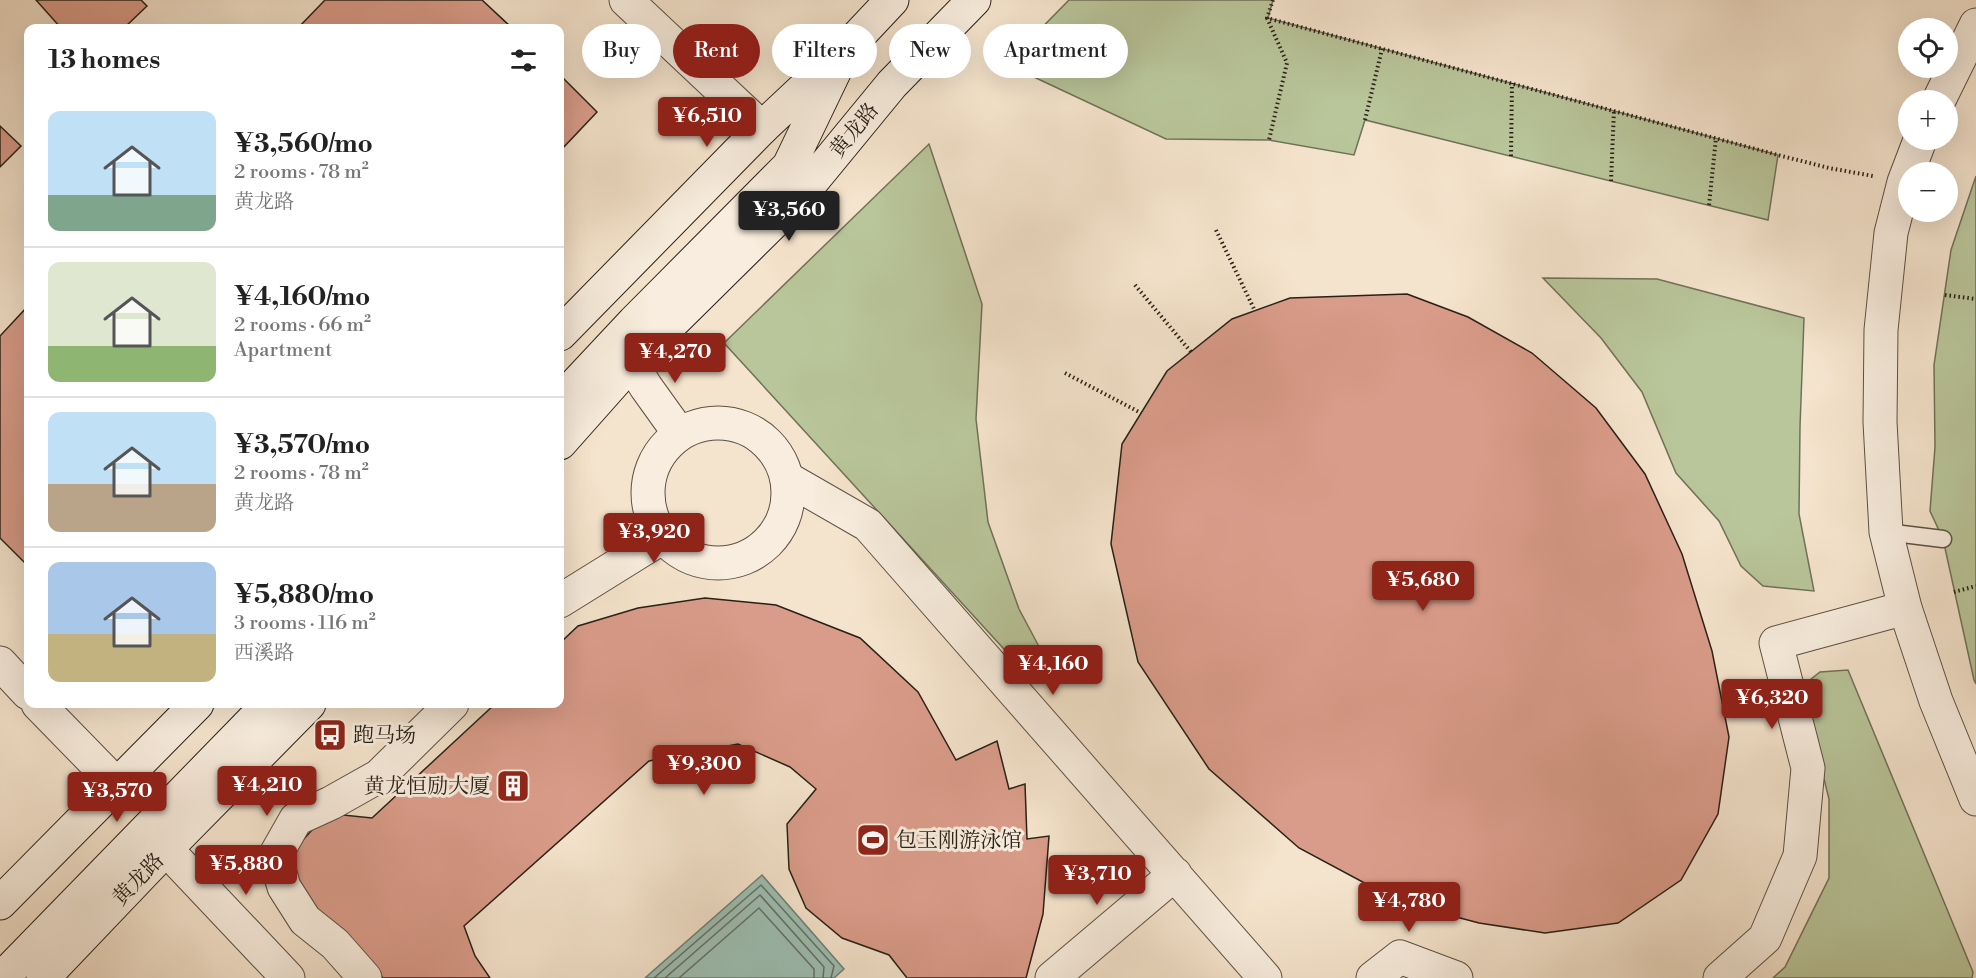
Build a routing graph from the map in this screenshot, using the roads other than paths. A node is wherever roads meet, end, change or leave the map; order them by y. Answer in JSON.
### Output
{"nodes":[{"id":1,"x":626,"y":0,"type":"edge"},
{"id":2,"x":892,"y":0,"type":"edge"},
{"id":3,"x":974,"y":0,"type":"edge"},
{"id":4,"x":869,"y":24,"type":"edge"},
{"id":5,"x":1976,"y":25,"type":"edge"},
{"id":6,"x":816,"y":78,"type":"edge"},
{"id":7,"x":831,"y":78,"type":"edge"},
{"id":8,"x":1944,"y":90,"type":"edge"},
{"id":9,"x":762,"y":129,"type":"junction"},
{"id":10,"x":1916,"y":150,"type":"edge"},
{"id":11,"x":564,"y":330,"type":"edge"},
{"id":12,"x":631,"y":363,"type":"junction"},
{"id":13,"x":564,"y":397,"type":"edge"},
{"id":14,"x":680,"y":432,"type":"junction"},
{"id":15,"x":564,"y":438,"type":"edge"},
{"id":16,"x":788,"y":479,"type":"junction"},
{"id":17,"x":1886,"y":532,"type":"junction"},
{"id":18,"x":663,"y":537,"type":"junction"},
{"id":19,"x":1944,"y":539,"type":"dead end"},
{"id":20,"x":564,"y":599,"type":"edge"},
{"id":21,"x":1905,"y":608,"type":"junction"},
{"id":22,"x":0,"y":663,"type":"edge"},
{"id":23,"x":24,"y":689,"type":"edge"},
{"id":24,"x":43,"y":708,"type":"edge"},
{"id":25,"x":193,"y":708,"type":"edge"},
{"id":26,"x":265,"y":708,"type":"edge"},
{"id":27,"x":305,"y":708,"type":"edge"},
{"id":28,"x":448,"y":708,"type":"edge"},
{"id":29,"x":117,"y":785,"type":"junction"},
{"id":30,"x":1976,"y":799,"type":"edge"},
{"id":31,"x":166,"y":849,"type":"junction"},
{"id":32,"x":1175,"y":874,"type":"junction"},
{"id":33,"x":0,"y":903,"type":"edge"},
{"id":34,"x":2,"y":978,"type":"edge"},
{"id":35,"x":43,"y":978,"type":"edge"},
{"id":36,"x":288,"y":978,"type":"edge"},
{"id":37,"x":365,"y":978,"type":"edge"},
{"id":38,"x":1052,"y":978,"type":"edge"},
{"id":39,"x":1265,"y":978,"type":"edge"},
{"id":40,"x":1373,"y":978,"type":"edge"},
{"id":41,"x":1456,"y":978,"type":"edge"},
{"id":42,"x":1720,"y":978,"type":"edge"}],
"edges":[{"from":1,"to":9,"type":"street"},
{"from":2,"to":4,"type":"street"},
{"from":3,"to":12,"type":"street","name":"黄龙路"},
{"from":5,"to":8,"type":"street"},
{"from":6,"to":9,"type":"street"},
{"from":7,"to":13,"type":"street"},
{"from":9,"to":11,"type":"street"},
{"from":10,"to":17,"type":"street"},
{"from":12,"to":14,"type":"street"},
{"from":12,"to":15,"type":"street","name":"黄龙路"},
{"from":14,"to":16,"type":"street"},
{"from":14,"to":18,"type":"street"},
{"from":16,"to":18,"type":"street"},
{"from":16,"to":32,"type":"street"},
{"from":17,"to":19,"type":"lane"},
{"from":17,"to":21,"type":"street"},
{"from":18,"to":20,"type":"street"},
{"from":21,"to":30,"type":"street"},
{"from":21,"to":42,"type":"street"},
{"from":22,"to":23,"type":"street"},
{"from":24,"to":29,"type":"street"},
{"from":25,"to":29,"type":"street"},
{"from":26,"to":34,"type":"street"},
{"from":27,"to":31,"type":"street","name":"黄龙路"},
{"from":28,"to":37,"type":"street"},
{"from":29,"to":33,"type":"street"},
{"from":31,"to":35,"type":"street","name":"黄龙路"},
{"from":31,"to":36,"type":"street"},
{"from":32,"to":38,"type":"street"},
{"from":32,"to":39,"type":"street"},
{"from":40,"to":41,"type":"street"}]}
